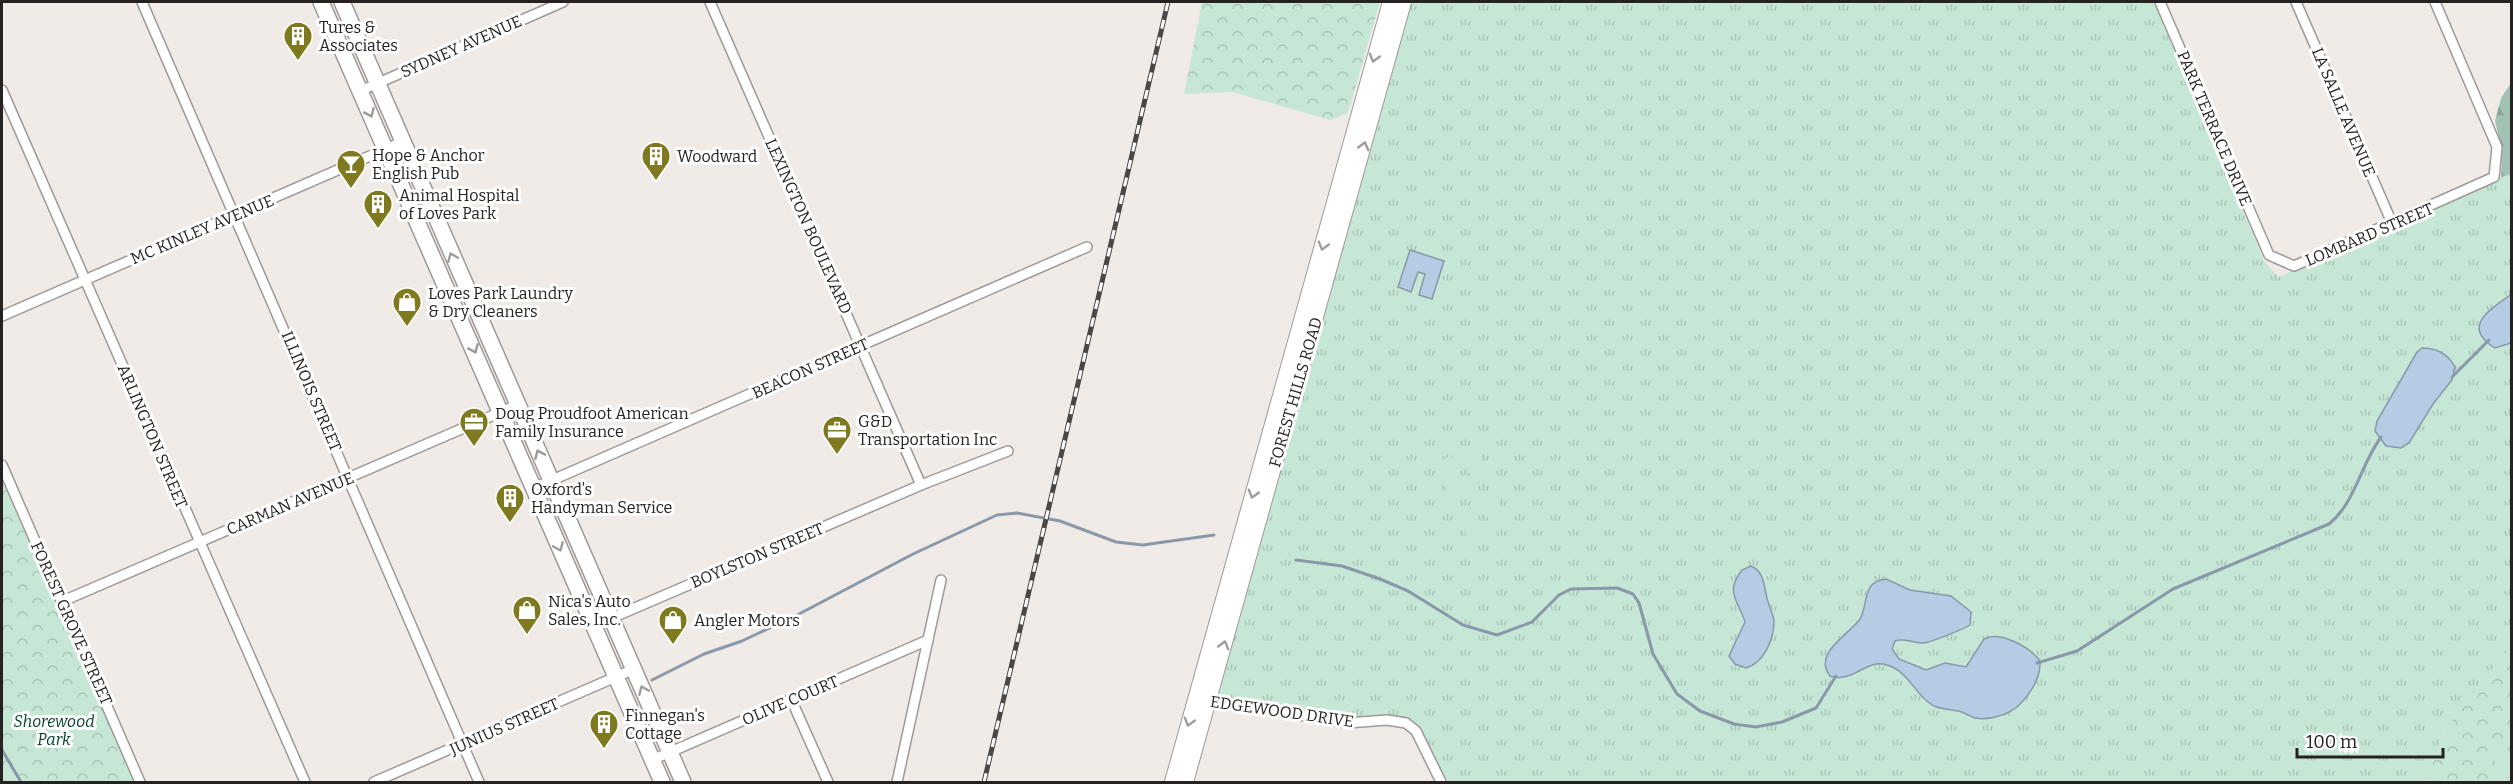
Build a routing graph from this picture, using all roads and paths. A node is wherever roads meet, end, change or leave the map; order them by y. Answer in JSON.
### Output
{"nodes":[{"id":1,"x":142,"y":2,"type":"edge"},
{"id":2,"x":321,"y":2,"type":"edge"},
{"id":3,"x":342,"y":2,"type":"edge"},
{"id":4,"x":563,"y":2,"type":"edge"},
{"id":5,"x":710,"y":2,"type":"edge"},
{"id":6,"x":2160,"y":2,"type":"edge"},
{"id":7,"x":2296,"y":2,"type":"edge"},
{"id":8,"x":2435,"y":2,"type":"edge"},
{"id":9,"x":1400,"y":3,"type":"edge"},
{"id":10,"x":377,"y":84,"type":"junction"},
{"id":11,"x":2,"y":90,"type":"edge"},
{"id":12,"x":360,"y":92,"type":"junction"},
{"id":13,"x":402,"y":142,"type":"junction"},
{"id":14,"x":386,"y":149,"type":"junction"},
{"id":15,"x":235,"y":215,"type":"junction"},
{"id":16,"x":2392,"y":223,"type":"junction"},
{"id":17,"x":1087,"y":247,"type":"dead end"},
{"id":18,"x":2269,"y":255,"type":"joint"},
{"id":19,"x":86,"y":279,"type":"junction"},
{"id":20,"x":2,"y":316,"type":"edge"},
{"id":21,"x":862,"y":345,"type":"junction"},
{"id":22,"x":517,"y":405,"type":"junction"},
{"id":23,"x":501,"y":411,"type":"junction"},
{"id":24,"x":1008,"y":452,"type":"dead end"},
{"id":25,"x":2,"y":465,"type":"edge"},
{"id":26,"x":349,"y":478,"type":"junction"},
{"id":27,"x":551,"y":481,"type":"junction"},
{"id":28,"x":921,"y":485,"type":"junction"},
{"id":29,"x":534,"y":488,"type":"junction"},
{"id":30,"x":199,"y":542,"type":"junction"},
{"id":31,"x":940,"y":580,"type":"dead end"},
{"id":32,"x":63,"y":601,"type":"junction"},
{"id":33,"x":612,"y":617,"type":"junction"},
{"id":34,"x":593,"y":626,"type":"junction"},
{"id":35,"x":928,"y":640,"type":"junction"},
{"id":36,"x":634,"y":669,"type":"junction"},
{"id":37,"x":615,"y":677,"type":"junction"},
{"id":38,"x":791,"y":699,"type":"junction"},
{"id":39,"x":1202,"y":699,"type":"junction"},
{"id":40,"x":462,"y":744,"type":"junction"},
{"id":41,"x":670,"y":752,"type":"junction"},
{"id":42,"x":652,"y":760,"type":"junction"},
{"id":43,"x":140,"y":783,"type":"edge"},
{"id":44,"x":305,"y":783,"type":"edge"},
{"id":45,"x":374,"y":783,"type":"edge"},
{"id":46,"x":479,"y":783,"type":"edge"},
{"id":47,"x":662,"y":783,"type":"edge"},
{"id":48,"x":683,"y":783,"type":"edge"},
{"id":49,"x":828,"y":783,"type":"edge"},
{"id":50,"x":897,"y":783,"type":"edge"},
{"id":51,"x":1172,"y":783,"type":"edge"},
{"id":52,"x":1186,"y":783,"type":"edge"},
{"id":53,"x":1441,"y":783,"type":"edge"}],
"edges":[{"from":1,"to":15,"type":"street","name":"ILLINOIS STREET"},
{"from":2,"to":12,"type":"main road"},
{"from":3,"to":10,"type":"main road"},
{"from":4,"to":10,"type":"street","name":"SYDNEY AVENUE"},
{"from":5,"to":21,"type":"street","name":"LEXINGTON BOULEVARD"},
{"from":6,"to":18,"type":"street","name":"PARK TERRACE DRIVE"},
{"from":7,"to":16,"type":"street","name":"LA SALLE AVENUE"},
{"from":8,"to":16,"type":"street","name":"LOMBARD STREET"},
{"from":9,"to":39,"type":"street","name":"FOREST HILLS ROAD"},
{"from":10,"to":12,"type":"street","name":"SYDNEY AVENUE"},
{"from":10,"to":13,"type":"main road"},
{"from":11,"to":19,"type":"street","name":"ARLINGTON STREET"},
{"from":12,"to":14,"type":"main road","one_way":true},
{"from":13,"to":14,"type":"street","name":"MC KINLEY AVENUE"},
{"from":22,"to":13,"type":"main road","one_way":true},
{"from":14,"to":15,"type":"street","name":"MC KINLEY AVENUE"},
{"from":14,"to":23,"type":"main road","one_way":true},
{"from":15,"to":19,"type":"street","name":"MC KINLEY AVENUE"},
{"from":15,"to":26,"type":"street","name":"ILLINOIS STREET"},
{"from":16,"to":18,"type":"street","name":"LOMBARD STREET"},
{"from":17,"to":21,"type":"street","name":"BEACON STREET"},
{"from":19,"to":20,"type":"street","name":"MC KINLEY AVENUE"},
{"from":19,"to":30,"type":"street","name":"ARLINGTON STREET"},
{"from":21,"to":27,"type":"street","name":"BEACON STREET"},
{"from":21,"to":28,"type":"street","name":"LEXINGTON BOULEVARD"},
{"from":22,"to":23,"type":"street","name":"CARMAN AVENUE"},
{"from":27,"to":22,"type":"main road","one_way":true},
{"from":23,"to":26,"type":"street","name":"CARMAN AVENUE"},
{"from":23,"to":29,"type":"main road"},
{"from":24,"to":28,"type":"street","name":"BOYLSTON STREET"},
{"from":25,"to":32,"type":"street","name":"FOREST GROVE STREET"},
{"from":26,"to":30,"type":"street","name":"CARMAN AVENUE"},
{"from":26,"to":40,"type":"street","name":"ILLINOIS STREET"},
{"from":27,"to":29,"type":"street","name":"BEACON STREET"},
{"from":27,"to":33,"type":"main road"},
{"from":28,"to":33,"type":"street","name":"BOYLSTON STREET"},
{"from":29,"to":34,"type":"main road","one_way":true},
{"from":30,"to":32,"type":"street","name":"CARMAN AVENUE"},
{"from":30,"to":44,"type":"street","name":"ARLINGTON STREET"},
{"from":31,"to":35,"type":"street"},
{"from":32,"to":43,"type":"street","name":"FOREST GROVE STREET"},
{"from":33,"to":34,"type":"street","name":"BOYLSTON STREET"},
{"from":33,"to":36,"type":"main road"},
{"from":34,"to":37,"type":"main road"},
{"from":35,"to":38,"type":"street","name":"OLIVE COURT"},
{"from":35,"to":50,"type":"street"},
{"from":36,"to":37,"type":"street","name":"JUNIUS STREET"},
{"from":41,"to":36,"type":"main road","one_way":true},
{"from":37,"to":40,"type":"street","name":"JUNIUS STREET"},
{"from":37,"to":42,"type":"main road"},
{"from":38,"to":41,"type":"street","name":"OLIVE COURT"},
{"from":38,"to":49,"type":"street"},
{"from":39,"to":51,"type":"street","name":"FOREST HILLS ROAD","one_way":true},
{"from":39,"to":52,"type":"street","name":"FOREST HILLS ROAD"},
{"from":39,"to":53,"type":"street","name":"EDGEWOOD DRIVE"},
{"from":40,"to":45,"type":"street","name":"JUNIUS STREET"},
{"from":40,"to":46,"type":"street","name":"ILLINOIS STREET"},
{"from":41,"to":42,"type":"street","name":"OLIVE COURT"},
{"from":41,"to":48,"type":"main road"},
{"from":42,"to":47,"type":"main road"}]}
